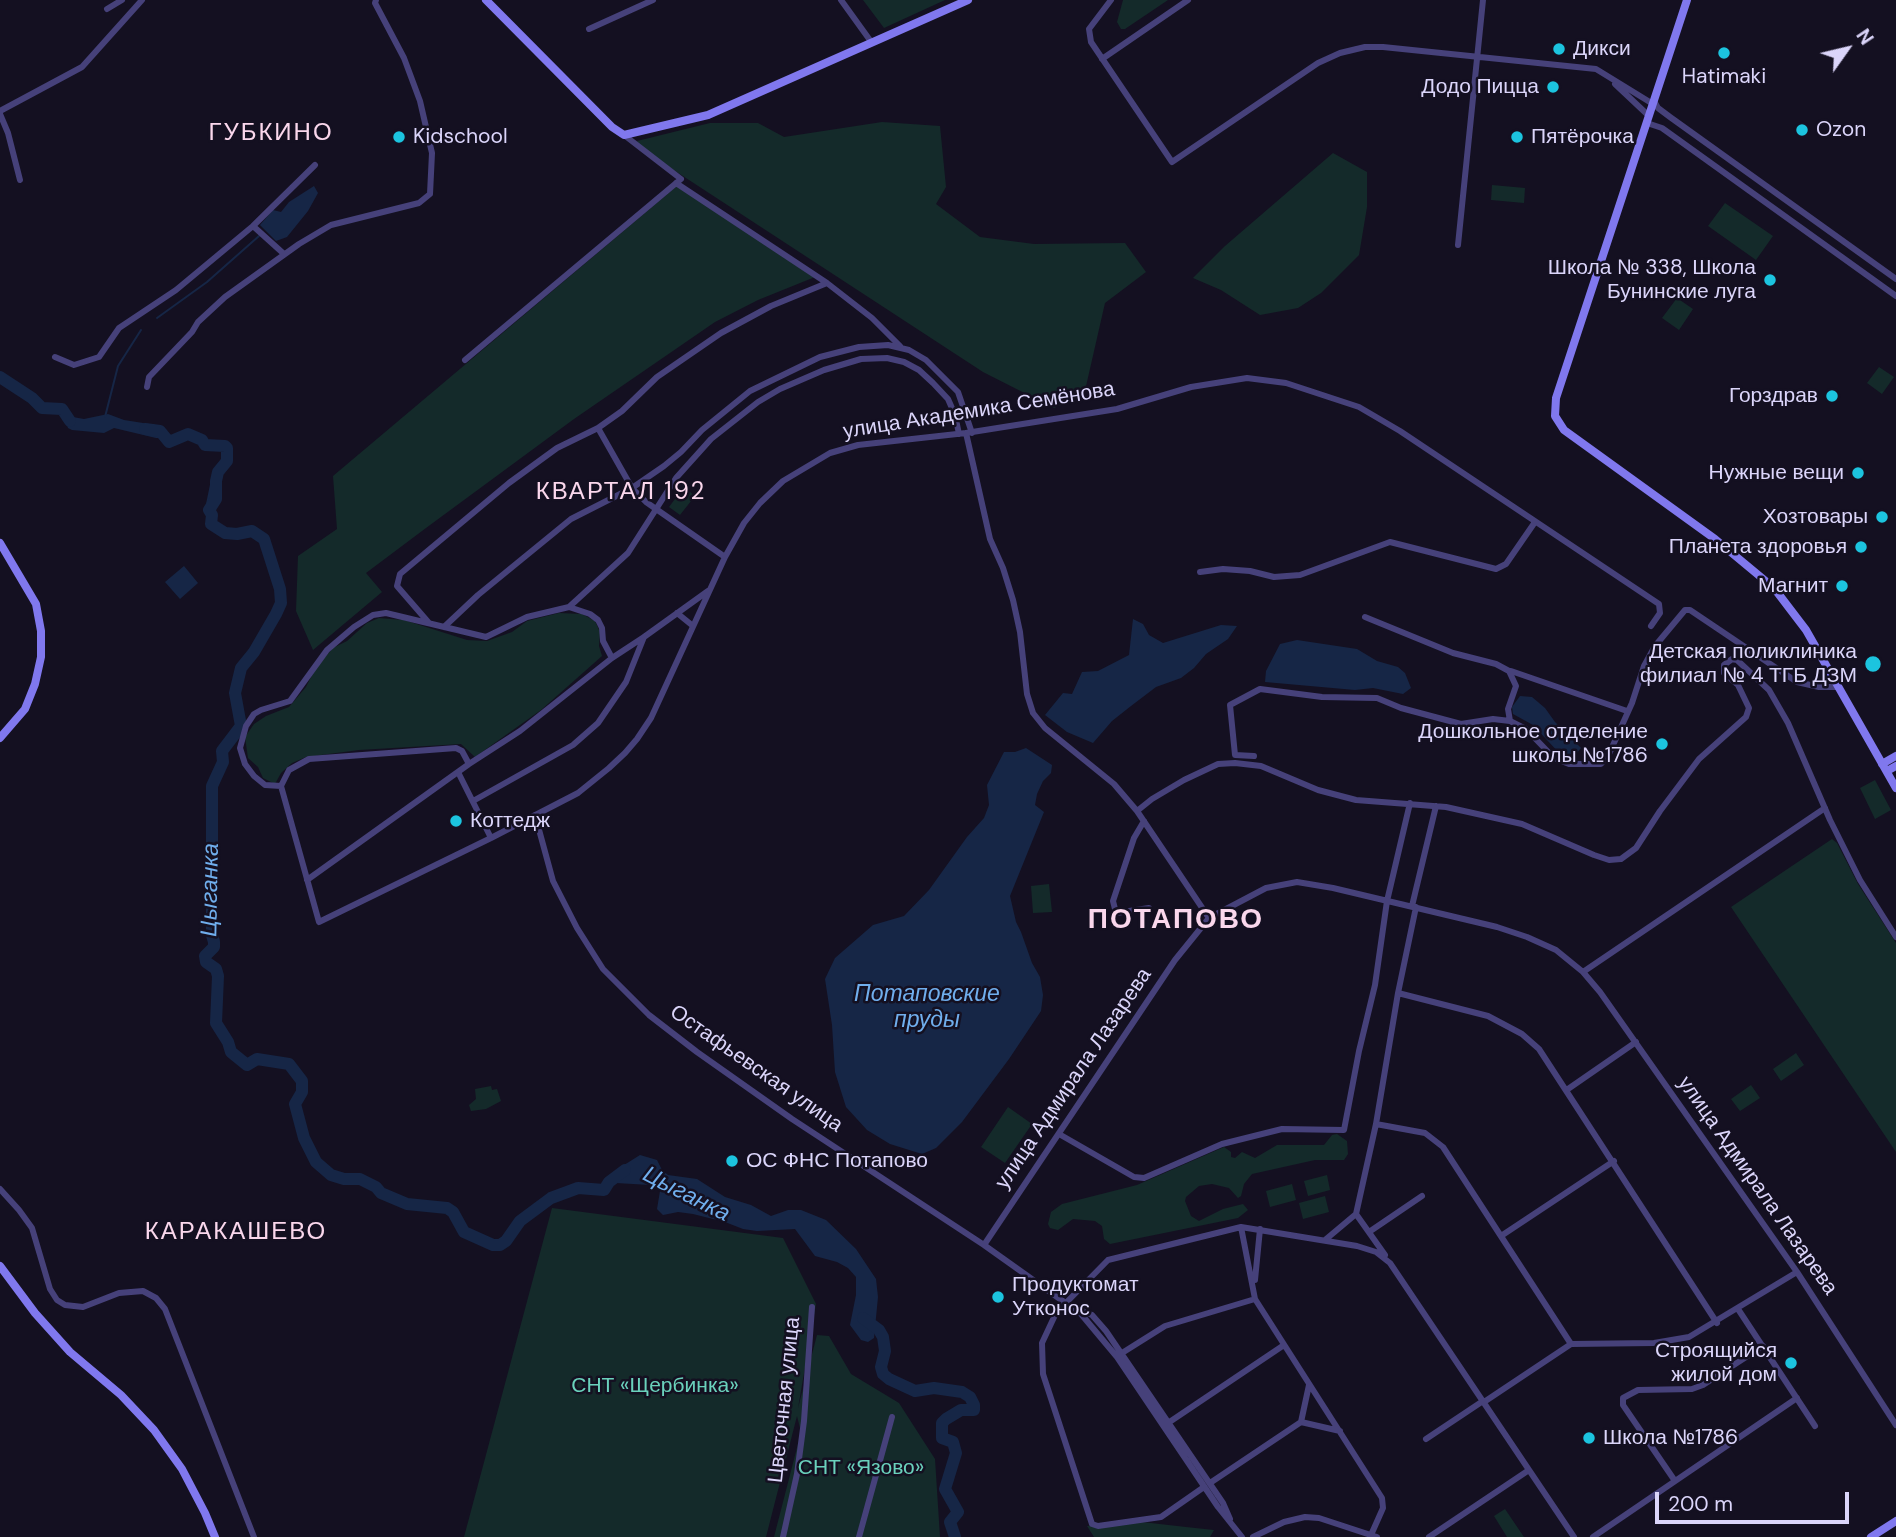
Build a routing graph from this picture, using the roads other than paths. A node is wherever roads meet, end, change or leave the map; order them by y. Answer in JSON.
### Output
{"nodes":[{"id":1,"x":121,"y":0,"type":"edge"},
{"id":2,"x":142,"y":0,"type":"edge"},
{"id":3,"x":376,"y":0,"type":"edge"},
{"id":4,"x":486,"y":0,"type":"edge"},
{"id":5,"x":653,"y":0,"type":"edge"},
{"id":6,"x":841,"y":0,"type":"edge"},
{"id":7,"x":968,"y":0,"type":"edge"},
{"id":8,"x":1111,"y":0,"type":"edge"},
{"id":9,"x":1188,"y":0,"type":"edge"},
{"id":10,"x":1483,"y":0,"type":"edge"},
{"id":11,"x":1687,"y":0,"type":"edge"},
{"id":12,"x":107,"y":9,"type":"dead end"},
{"id":13,"x":589,"y":29,"type":"dead end"},
{"id":14,"x":872,"y":43,"type":"junction"},
{"id":15,"x":1477,"y":57,"type":"junction"},
{"id":16,"x":1101,"y":59,"type":"junction"},
{"id":17,"x":1603,"y":73,"type":"junction"},
{"id":18,"x":1653,"y":103,"type":"junction"},
{"id":19,"x":0,"y":113,"type":"edge"},
{"id":20,"x":1648,"y":120,"type":"junction"},
{"id":21,"x":624,"y":135,"type":"junction"},
{"id":22,"x":316,"y":165,"type":"dead end"},
{"id":23,"x":20,"y":180,"type":"dead end"},
{"id":24,"x":676,"y":183,"type":"junction"},
{"id":25,"x":253,"y":226,"type":"junction"},
{"id":26,"x":1458,"y":245,"type":"dead end"},
{"id":27,"x":284,"y":254,"type":"junction"},
{"id":28,"x":1896,"y":279,"type":"edge"},
{"id":29,"x":827,"y":283,"type":"junction"},
{"id":30,"x":1896,"y":296,"type":"edge"},
{"id":31,"x":902,"y":349,"type":"junction"},
{"id":32,"x":55,"y":356,"type":"dead end"},
{"id":33,"x":464,"y":360,"type":"dead end"},
{"id":34,"x":147,"y":387,"type":"dead end"},
{"id":35,"x":598,"y":428,"type":"junction"},
{"id":36,"x":966,"y":433,"type":"junction"},
{"id":37,"x":632,"y":488,"type":"junction"},
{"id":38,"x":655,"y":509,"type":"junction"},
{"id":39,"x":1535,"y":522,"type":"junction"},
{"id":40,"x":0,"y":542,"type":"edge"},
{"id":41,"x":725,"y":557,"type":"junction"},
{"id":42,"x":1200,"y":572,"type":"dead end"},
{"id":43,"x":710,"y":590,"type":"junction"},
{"id":44,"x":569,"y":607,"type":"junction"},
{"id":45,"x":677,"y":613,"type":"junction"},
{"id":46,"x":1365,"y":617,"type":"dead end"},
{"id":47,"x":429,"y":623,"type":"junction"},
{"id":48,"x":693,"y":626,"type":"junction"},
{"id":49,"x":1651,"y":626,"type":"dead end"},
{"id":50,"x":444,"y":627,"type":"junction"},
{"id":51,"x":643,"y":637,"type":"junction"},
{"id":52,"x":612,"y":658,"type":"junction"},
{"id":53,"x":1509,"y":671,"type":"junction"},
{"id":54,"x":1838,"y":687,"type":"junction"},
{"id":55,"x":1627,"y":711,"type":"junction"},
{"id":56,"x":1510,"y":721,"type":"junction"},
{"id":57,"x":0,"y":738,"type":"edge"},
{"id":58,"x":1254,"y":756,"type":"dead end"},
{"id":59,"x":1896,"y":756,"type":"edge"},
{"id":60,"x":469,"y":764,"type":"junction"},
{"id":61,"x":1896,"y":766,"type":"edge"},
{"id":62,"x":1884,"y":768,"type":"junction"},
{"id":63,"x":458,"y":772,"type":"junction"},
{"id":64,"x":281,"y":786,"type":"junction"},
{"id":65,"x":1896,"y":788,"type":"edge"},
{"id":66,"x":473,"y":801,"type":"junction"},
{"id":67,"x":1410,"y":803,"type":"junction"},
{"id":68,"x":1436,"y":806,"type":"junction"},
{"id":69,"x":1825,"y":808,"type":"junction"},
{"id":70,"x":1137,"y":811,"type":"junction"},
{"id":71,"x":535,"y":815,"type":"junction"},
{"id":72,"x":1143,"y":821,"type":"junction"},
{"id":73,"x":491,"y":838,"type":"junction"},
{"id":74,"x":307,"y":880,"type":"junction"},
{"id":75,"x":1387,"y":901,"type":"junction"},
{"id":76,"x":1414,"y":907,"type":"junction"},
{"id":77,"x":1149,"y":908,"type":"dead end"},
{"id":78,"x":1209,"y":918,"type":"junction"},
{"id":79,"x":1896,"y":937,"type":"edge"},
{"id":80,"x":1583,"y":972,"type":"junction"},
{"id":81,"x":1398,"y":993,"type":"junction"},
{"id":82,"x":1636,"y":1042,"type":"junction"},
{"id":83,"x":1567,"y":1089,"type":"junction"},
{"id":84,"x":1376,"y":1124,"type":"junction"},
{"id":85,"x":1059,"y":1134,"type":"junction"},
{"id":86,"x":1614,"y":1161,"type":"junction"},
{"id":87,"x":0,"y":1189,"type":"edge"},
{"id":88,"x":1422,"y":1196,"type":"dead end"},
{"id":89,"x":1356,"y":1214,"type":"junction"},
{"id":90,"x":1241,"y":1227,"type":"junction"},
{"id":91,"x":1260,"y":1229,"type":"junction"},
{"id":92,"x":1369,"y":1232,"type":"junction"},
{"id":93,"x":1501,"y":1236,"type":"junction"},
{"id":94,"x":1325,"y":1240,"type":"junction"},
{"id":95,"x":984,"y":1245,"type":"junction"},
{"id":96,"x":1390,"y":1263,"type":"junction"},
{"id":97,"x":0,"y":1266,"type":"edge"},
{"id":98,"x":1797,"y":1272,"type":"junction"},
{"id":99,"x":1254,"y":1286,"type":"junction"},
{"id":100,"x":1255,"y":1299,"type":"junction"},
{"id":101,"x":1069,"y":1305,"type":"junction"},
{"id":102,"x":812,"y":1307,"type":"dead end"},
{"id":103,"x":1738,"y":1309,"type":"junction"},
{"id":104,"x":1717,"y":1323,"type":"junction"},
{"id":105,"x":1571,"y":1344,"type":"junction"},
{"id":106,"x":1284,"y":1345,"type":"junction"},
{"id":107,"x":1763,"y":1346,"type":"junction"},
{"id":108,"x":1122,"y":1353,"type":"junction"},
{"id":109,"x":1309,"y":1385,"type":"junction"},
{"id":110,"x":1797,"y":1398,"type":"junction"},
{"id":111,"x":1483,"y":1402,"type":"junction"},
{"id":112,"x":892,"y":1417,"type":"dead end"},
{"id":113,"x":1301,"y":1422,"type":"junction"},
{"id":114,"x":1168,"y":1423,"type":"junction"},
{"id":115,"x":1896,"y":1425,"type":"edge"},
{"id":116,"x":1815,"y":1426,"type":"dead end"},
{"id":117,"x":1340,"y":1431,"type":"junction"},
{"id":118,"x":1426,"y":1439,"type":"dead end"},
{"id":119,"x":1529,"y":1470,"type":"junction"},
{"id":120,"x":1675,"y":1481,"type":"junction"},
{"id":121,"x":1207,"y":1485,"type":"junction"},
{"id":122,"x":1896,"y":1521,"type":"edge"},
{"id":123,"x":1374,"y":1536,"type":"edge"},
{"id":124,"x":215,"y":1537,"type":"edge"},
{"id":125,"x":254,"y":1537,"type":"edge"},
{"id":126,"x":783,"y":1537,"type":"edge"},
{"id":127,"x":859,"y":1537,"type":"edge"},
{"id":128,"x":1242,"y":1537,"type":"edge"},
{"id":129,"x":1253,"y":1537,"type":"edge"},
{"id":130,"x":1429,"y":1537,"type":"edge"},
{"id":131,"x":1573,"y":1537,"type":"edge"},
{"id":132,"x":1592,"y":1537,"type":"edge"},
{"id":133,"x":1871,"y":1537,"type":"edge"}],
"edges":[{"from":1,"to":12,"type":"street"},
{"from":2,"to":19,"type":"street"},
{"from":3,"to":27,"type":"street"},
{"from":4,"to":21,"type":"main road"},
{"from":5,"to":13,"type":"street"},
{"from":6,"to":14,"type":"street"},
{"from":7,"to":14,"type":"main road"},
{"from":8,"to":16,"type":"street"},
{"from":9,"to":16,"type":"street"},
{"from":10,"to":15,"type":"street"},
{"from":11,"to":18,"type":"main road"},
{"from":14,"to":21,"type":"main road"},
{"from":15,"to":16,"type":"street"},
{"from":15,"to":17,"type":"street"},
{"from":15,"to":26,"type":"street"},
{"from":17,"to":18,"type":"street"},
{"from":17,"to":20,"type":"street"},
{"from":18,"to":20,"type":"main road"},
{"from":18,"to":28,"type":"street"},
{"from":19,"to":23,"type":"street"},
{"from":20,"to":30,"type":"street"},
{"from":20,"to":54,"type":"main road"},
{"from":21,"to":24,"type":"street"},
{"from":22,"to":25,"type":"street"},
{"from":24,"to":29,"type":"street"},
{"from":24,"to":33,"type":"street"},
{"from":25,"to":27,"type":"street"},
{"from":25,"to":32,"type":"street"},
{"from":27,"to":34,"type":"street"},
{"from":29,"to":31,"type":"street"},
{"from":29,"to":35,"type":"street"},
{"from":31,"to":36,"type":"street"},
{"from":31,"to":37,"type":"street"},
{"from":35,"to":37,"type":"street"},
{"from":35,"to":47,"type":"street"},
{"from":36,"to":38,"type":"street"},
{"from":36,"to":39,"type":"street","name":"улица Академика Семёнова"},
{"from":36,"to":41,"type":"street","name":"улица Академика Семёнова"},
{"from":36,"to":70,"type":"street"},
{"from":37,"to":38,"type":"street"},
{"from":37,"to":50,"type":"street"},
{"from":38,"to":41,"type":"street"},
{"from":38,"to":44,"type":"street"},
{"from":39,"to":42,"type":"street"},
{"from":39,"to":49,"type":"street","name":"улица Академика Семёнова"},
{"from":40,"to":57,"type":"main road"},
{"from":41,"to":43,"type":"street","name":"улица Академика Семёнова"},
{"from":43,"to":45,"type":"street"},
{"from":43,"to":48,"type":"street","name":"улица Академика Семёнова"},
{"from":44,"to":50,"type":"street"},
{"from":44,"to":52,"type":"street"},
{"from":45,"to":48,"type":"street"},
{"from":45,"to":51,"type":"street"},
{"from":46,"to":53,"type":"street"},
{"from":47,"to":50,"type":"street"},
{"from":47,"to":64,"type":"street"},
{"from":48,"to":71,"type":"street","name":"улица Академика Семёнова"},
{"from":51,"to":52,"type":"street"},
{"from":51,"to":66,"type":"street"},
{"from":52,"to":60,"type":"street"},
{"from":53,"to":55,"type":"street"},
{"from":53,"to":56,"type":"street"},
{"from":54,"to":55,"type":"street"},
{"from":54,"to":62,"type":"main road"},
{"from":55,"to":56,"type":"street"},
{"from":56,"to":58,"type":"street"},
{"from":59,"to":62,"type":"main road"},
{"from":60,"to":63,"type":"street"},
{"from":60,"to":64,"type":"street"},
{"from":61,"to":62,"type":"main road"},
{"from":62,"to":65,"type":"main road"},
{"from":63,"to":66,"type":"street"},
{"from":63,"to":74,"type":"street"},
{"from":64,"to":74,"type":"street"},
{"from":66,"to":73,"type":"street"},
{"from":67,"to":68,"type":"street"},
{"from":67,"to":70,"type":"street"},
{"from":67,"to":75,"type":"street"},
{"from":68,"to":69,"type":"street"},
{"from":68,"to":76,"type":"street"},
{"from":69,"to":79,"type":"street"},
{"from":69,"to":80,"type":"street"},
{"from":70,"to":72,"type":"street"},
{"from":71,"to":73,"type":"street","name":"улица Академика Семёнова"},
{"from":71,"to":95,"type":"street","name":"Остафьевская улица"},
{"from":72,"to":77,"type":"street"},
{"from":72,"to":78,"type":"street"},
{"from":73,"to":74,"type":"street","name":"улица Академика Семёнова"},
{"from":75,"to":76,"type":"street","name":"улица Адмирала Лазарева"},
{"from":75,"to":78,"type":"street","name":"улица Адмирала Лазарева"},
{"from":75,"to":85,"type":"street"},
{"from":76,"to":80,"type":"street","name":"улица Адмирала Лазарева"},
{"from":76,"to":81,"type":"street"},
{"from":78,"to":85,"type":"street","name":"улица Адмирала Лазарева"},
{"from":80,"to":82,"type":"street","name":"улица Адмирала Лазарева"},
{"from":81,"to":83,"type":"street"},
{"from":81,"to":84,"type":"street"},
{"from":82,"to":83,"type":"street"},
{"from":82,"to":98,"type":"street","name":"улица Адмирала Лазарева"},
{"from":83,"to":86,"type":"street"},
{"from":84,"to":89,"type":"street"},
{"from":84,"to":93,"type":"street"},
{"from":85,"to":95,"type":"street","name":"улица Адмирала Лазарева"},
{"from":86,"to":93,"type":"street"},
{"from":86,"to":104,"type":"street"},
{"from":87,"to":125,"type":"street"},
{"from":88,"to":92,"type":"street"},
{"from":89,"to":92,"type":"street"},
{"from":89,"to":94,"type":"street"},
{"from":90,"to":91,"type":"street"},
{"from":90,"to":99,"type":"street"},
{"from":90,"to":101,"type":"street"},
{"from":91,"to":94,"type":"street"},
{"from":91,"to":99,"type":"street"},
{"from":92,"to":96,"type":"street"},
{"from":93,"to":105,"type":"street"},
{"from":94,"to":96,"type":"street"},
{"from":95,"to":101,"type":"street","name":"Остафьевская улица"},
{"from":96,"to":111,"type":"street"},
{"from":97,"to":124,"type":"main road"},
{"from":98,"to":103,"type":"street"},
{"from":98,"to":115,"type":"street","name":"улица Адмирала Лазарева"},
{"from":99,"to":100,"type":"street"},
{"from":100,"to":106,"type":"street"},
{"from":100,"to":108,"type":"street"},
{"from":101,"to":108,"type":"street","name":"Остафьевская улица"},
{"from":101,"to":121,"type":"street","name":"Остафьевская улица"},
{"from":101,"to":121,"type":"street"},
{"from":102,"to":126,"type":"street","name":"Цветочная улица"},
{"from":103,"to":104,"type":"street"},
{"from":103,"to":107,"type":"street"},
{"from":104,"to":105,"type":"street"},
{"from":105,"to":111,"type":"street"},
{"from":106,"to":109,"type":"street"},
{"from":106,"to":114,"type":"street"},
{"from":107,"to":110,"type":"street"},
{"from":107,"to":120,"type":"street"},
{"from":108,"to":114,"type":"street","name":"Остафьевская улица"},
{"from":109,"to":113,"type":"street"},
{"from":109,"to":117,"type":"street"},
{"from":110,"to":116,"type":"street"},
{"from":110,"to":120,"type":"street"},
{"from":111,"to":118,"type":"street"},
{"from":111,"to":119,"type":"street"},
{"from":112,"to":127,"type":"street"},
{"from":113,"to":117,"type":"street"},
{"from":113,"to":121,"type":"street"},
{"from":114,"to":121,"type":"street","name":"Остафьевская улица"},
{"from":117,"to":123,"type":"street"},
{"from":119,"to":130,"type":"street"},
{"from":119,"to":131,"type":"street"},
{"from":120,"to":132,"type":"street"},
{"from":121,"to":128,"type":"street","name":"Остафьевская улица"},
{"from":122,"to":133,"type":"main road"},
{"from":123,"to":129,"type":"street"}]}
